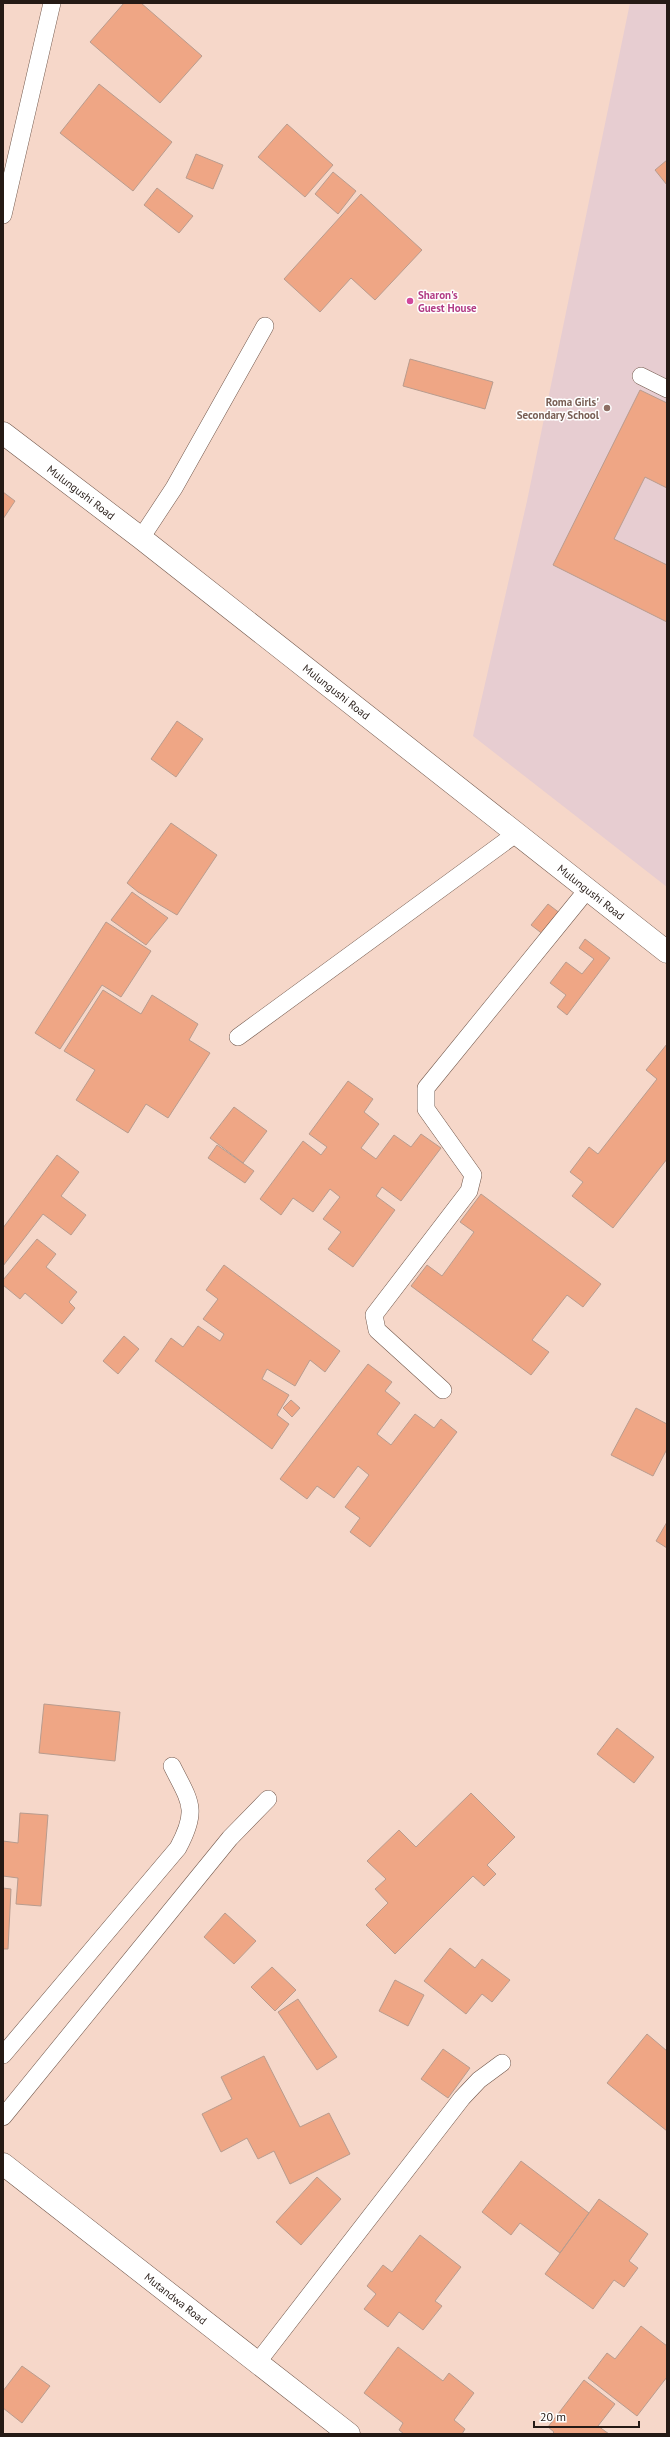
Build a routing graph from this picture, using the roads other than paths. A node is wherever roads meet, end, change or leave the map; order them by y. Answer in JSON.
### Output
{"nodes":[{"id":1,"x":52,"y":3,"type":"edge"},
{"id":2,"x":3,"y":215,"type":"edge"},
{"id":3,"x":265,"y":326,"type":"dead end"},
{"id":4,"x":642,"y":376,"type":"dead end"},
{"id":5,"x":667,"y":389,"type":"edge"},
{"id":6,"x":3,"y":433,"type":"edge"},
{"id":7,"x":141,"y":538,"type":"junction"},
{"id":8,"x":517,"y":833,"type":"junction"},
{"id":9,"x":587,"y":890,"type":"junction"},
{"id":10,"x":667,"y":952,"type":"edge"},
{"id":11,"x":238,"y":1037,"type":"dead end"},
{"id":12,"x":443,"y":1390,"type":"dead end"},
{"id":13,"x":172,"y":1766,"type":"dead end"},
{"id":14,"x":268,"y":1799,"type":"dead end"},
{"id":15,"x":3,"y":2055,"type":"edge"},
{"id":16,"x":502,"y":2063,"type":"dead end"},
{"id":17,"x":3,"y":2117,"type":"edge"},
{"id":18,"x":3,"y":2164,"type":"edge"},
{"id":19,"x":256,"y":2363,"type":"junction"},
{"id":20,"x":349,"y":2434,"type":"edge"}],
"edges":[{"from":1,"to":2,"type":"lane"},
{"from":3,"to":7,"type":"lane"},
{"from":4,"to":5,"type":"lane"},
{"from":6,"to":7,"type":"street","name":"Mulungushi Road"},
{"from":7,"to":8,"type":"street","name":"Mulungushi Road"},
{"from":8,"to":9,"type":"street","name":"Mulungushi Road"},
{"from":8,"to":11,"type":"lane"},
{"from":9,"to":10,"type":"street","name":"Mulungushi Road"},
{"from":9,"to":12,"type":"lane"},
{"from":13,"to":15,"type":"lane"},
{"from":14,"to":17,"type":"lane"},
{"from":16,"to":19,"type":"lane"},
{"from":18,"to":19,"type":"street","name":"Mutandwa Road"},
{"from":19,"to":20,"type":"street","name":"Mutandwa Road"}]}
